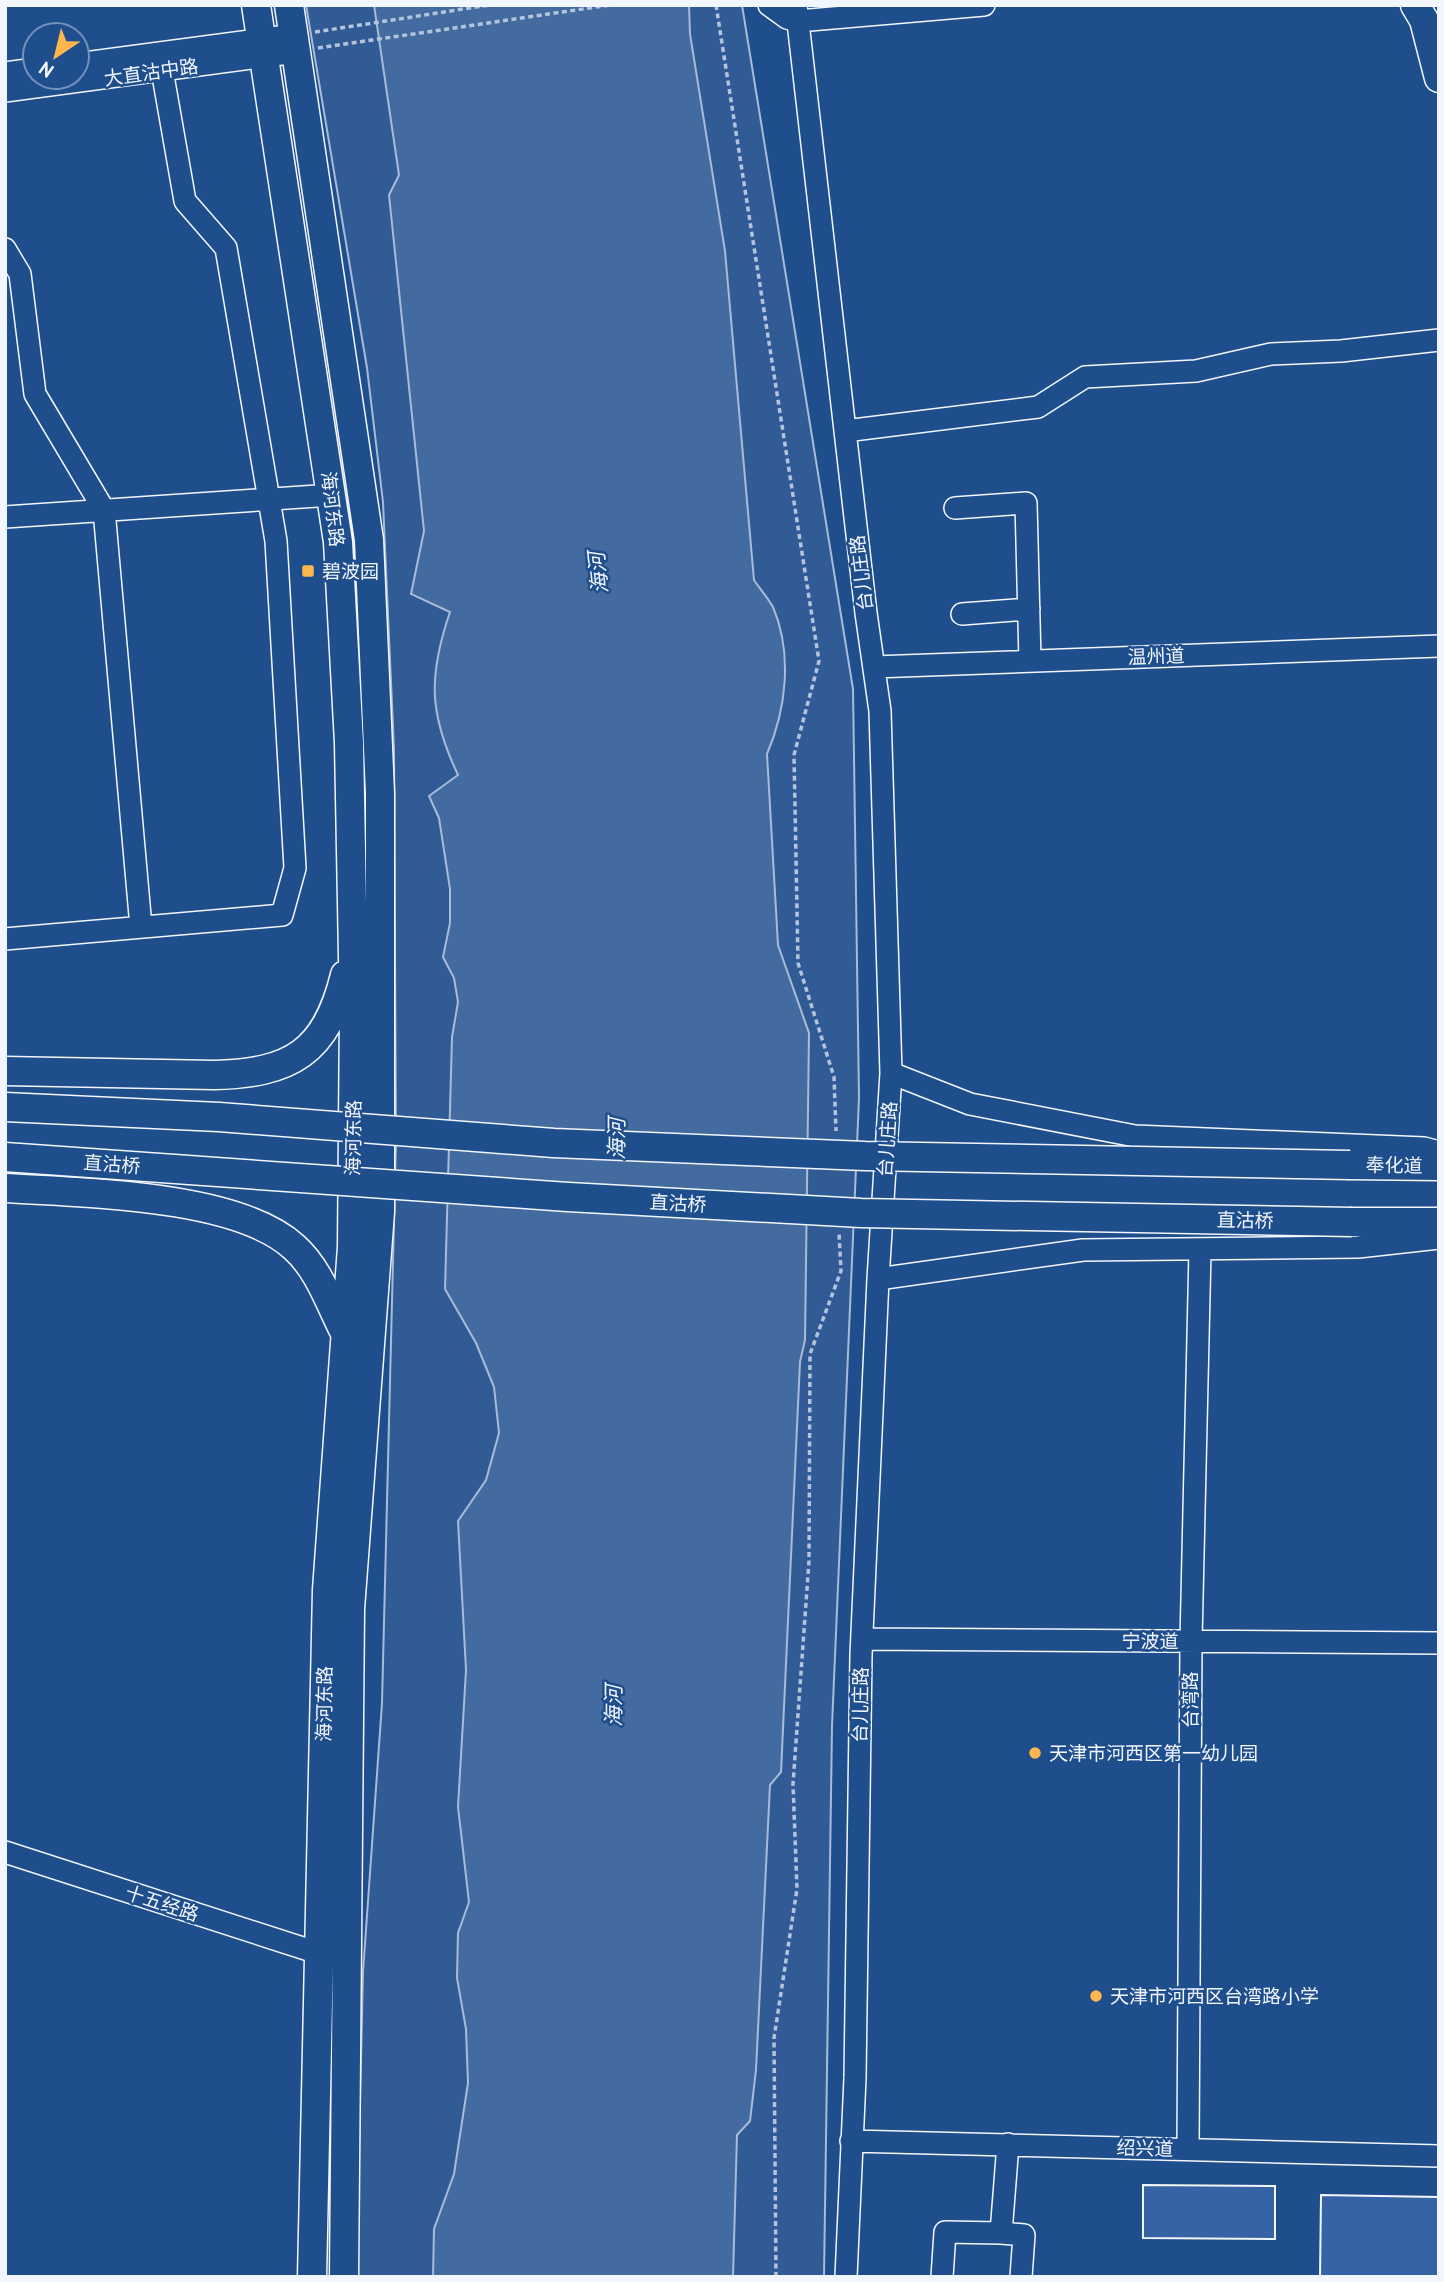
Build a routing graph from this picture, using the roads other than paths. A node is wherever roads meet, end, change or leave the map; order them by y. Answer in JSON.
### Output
{"nodes":[{"id":1,"x":256,"y":5,"type":"edge"},
{"id":2,"x":289,"y":5,"type":"edge"},
{"id":3,"x":769,"y":5,"type":"edge"},
{"id":4,"x":984,"y":5,"type":"edge"},
{"id":5,"x":1415,"y":5,"type":"edge"},
{"id":6,"x":797,"y":13,"type":"edge"},
{"id":7,"x":295,"y":44,"type":"junction"},
{"id":8,"x":263,"y":48,"type":"junction"},
{"id":9,"x":160,"y":62,"type":"junction"},
{"id":10,"x":91,"y":64,"type":"edge"},
{"id":11,"x":1439,"y":78,"type":"edge"},
{"id":12,"x":5,"y":91,"type":"edge"},
{"id":13,"x":5,"y":249,"type":"edge"},
{"id":14,"x":1439,"y":340,"type":"edge"},
{"id":15,"x":845,"y":431,"type":"junction"},
{"id":16,"x":332,"y":495,"type":"junction"},
{"id":17,"x":268,"y":498,"type":"junction"},
{"id":18,"x":955,"y":508,"type":"dead end"},
{"id":19,"x":104,"y":510,"type":"junction"},
{"id":20,"x":5,"y":517,"type":"edge"},
{"id":21,"x":1029,"y":609,"type":"junction"},
{"id":22,"x":962,"y":614,"type":"dead end"},
{"id":23,"x":1439,"y":646,"type":"edge"},
{"id":24,"x":1030,"y":660,"type":"junction"},
{"id":25,"x":874,"y":667,"type":"junction"},
{"id":26,"x":141,"y":927,"type":"junction"},
{"id":27,"x":5,"y":939,"type":"edge"},
{"id":28,"x":353,"y":945,"type":"junction"},
{"id":29,"x":5,"y":1071,"type":"edge"},
{"id":30,"x":891,"y":1073,"type":"junction"},
{"id":31,"x":5,"y":1107,"type":"edge"},
{"id":32,"x":1439,"y":1152,"type":"edge"},
{"id":33,"x":5,"y":1157,"type":"edge"},
{"id":34,"x":1439,"y":1166,"type":"edge"},
{"id":35,"x":5,"y":1188,"type":"edge"},
{"id":36,"x":1439,"y":1223,"type":"edge"},
{"id":37,"x":1439,"y":1238,"type":"edge"},
{"id":38,"x":1200,"y":1251,"type":"junction"},
{"id":39,"x":878,"y":1279,"type":"junction"},
{"id":40,"x":345,"y":1333,"type":"junction"},
{"id":41,"x":862,"y":1639,"type":"junction"},
{"id":42,"x":1191,"y":1641,"type":"junction"},
{"id":43,"x":1439,"y":1643,"type":"edge"},
{"id":44,"x":5,"y":1852,"type":"edge"},
{"id":45,"x":318,"y":1953,"type":"junction"},
{"id":46,"x":851,"y":2141,"type":"junction"},
{"id":47,"x":1008,"y":2144,"type":"junction"},
{"id":48,"x":1188,"y":2149,"type":"junction"},
{"id":49,"x":1439,"y":2156,"type":"edge"},
{"id":50,"x":1000,"y":2233,"type":"junction"},
{"id":51,"x":312,"y":2277,"type":"edge"},
{"id":52,"x":344,"y":2277,"type":"edge"},
{"id":53,"x":846,"y":2277,"type":"edge"},
{"id":54,"x":942,"y":2277,"type":"edge"},
{"id":55,"x":1021,"y":2277,"type":"edge"}],
"edges":[{"from":1,"to":8,"type":"main road","name":"海河东路"},
{"from":2,"to":7,"type":"main road","name":"海河东路"},
{"from":3,"to":6,"type":"street"},
{"from":4,"to":6,"type":"street"},
{"from":5,"to":11,"type":"main road"},
{"from":6,"to":15,"type":"street","name":"台儿庄路"},
{"from":7,"to":8,"type":"street","name":"大直沽中路"},
{"from":7,"to":52,"type":"main road","name":"海河东路"},
{"from":8,"to":9,"type":"street","name":"大直沽中路"},
{"from":8,"to":16,"type":"main road","name":"海河东路"},
{"from":9,"to":10,"type":"street","name":"大直沽中路"},
{"from":9,"to":12,"type":"street","name":"大直沽中路"},
{"from":9,"to":17,"type":"street"},
{"from":13,"to":19,"type":"street"},
{"from":14,"to":15,"type":"street"},
{"from":15,"to":25,"type":"street","name":"台儿庄路"},
{"from":16,"to":17,"type":"street"},
{"from":16,"to":28,"type":"main road","name":"海河东路"},
{"from":17,"to":19,"type":"street"},
{"from":17,"to":26,"type":"street"},
{"from":18,"to":21,"type":"street"},
{"from":19,"to":20,"type":"street"},
{"from":19,"to":26,"type":"street"},
{"from":21,"to":22,"type":"street"},
{"from":21,"to":24,"type":"street"},
{"from":23,"to":24,"type":"street","name":"温州道"},
{"from":24,"to":25,"type":"street","name":"温州道"},
{"from":25,"to":30,"type":"street","name":"台儿庄路"},
{"from":26,"to":27,"type":"street"},
{"from":28,"to":29,"type":"main road"},
{"from":28,"to":40,"type":"main road","name":"海河东路"},
{"from":30,"to":32,"type":"street"},
{"from":30,"to":39,"type":"street","name":"台儿庄路"},
{"from":31,"to":34,"type":"main road","name":"奉化道","bridge":true},
{"from":33,"to":36,"type":"main road","name":"直沽桥","bridge":true},
{"from":35,"to":40,"type":"main road"},
{"from":37,"to":38,"type":"street"},
{"from":38,"to":39,"type":"street"},
{"from":38,"to":42,"type":"street","name":"台湾路"},
{"from":39,"to":41,"type":"street","name":"台儿庄路"},
{"from":40,"to":45,"type":"main road","name":"海河东路"},
{"from":41,"to":42,"type":"street","name":"宁波道"},
{"from":41,"to":46,"type":"street","name":"台儿庄路"},
{"from":42,"to":43,"type":"street","name":"宁波道"},
{"from":42,"to":48,"type":"street","name":"台湾路"},
{"from":44,"to":45,"type":"street","name":"十五经路"},
{"from":45,"to":51,"type":"main road","name":"海河东路"},
{"from":46,"to":47,"type":"street","name":"绍兴道"},
{"from":46,"to":53,"type":"street","name":"台儿庄路"},
{"from":47,"to":48,"type":"street","name":"绍兴道"},
{"from":47,"to":50,"type":"street"},
{"from":48,"to":49,"type":"street","name":"绍兴道"},
{"from":50,"to":54,"type":"street"},
{"from":50,"to":55,"type":"street"}]}
